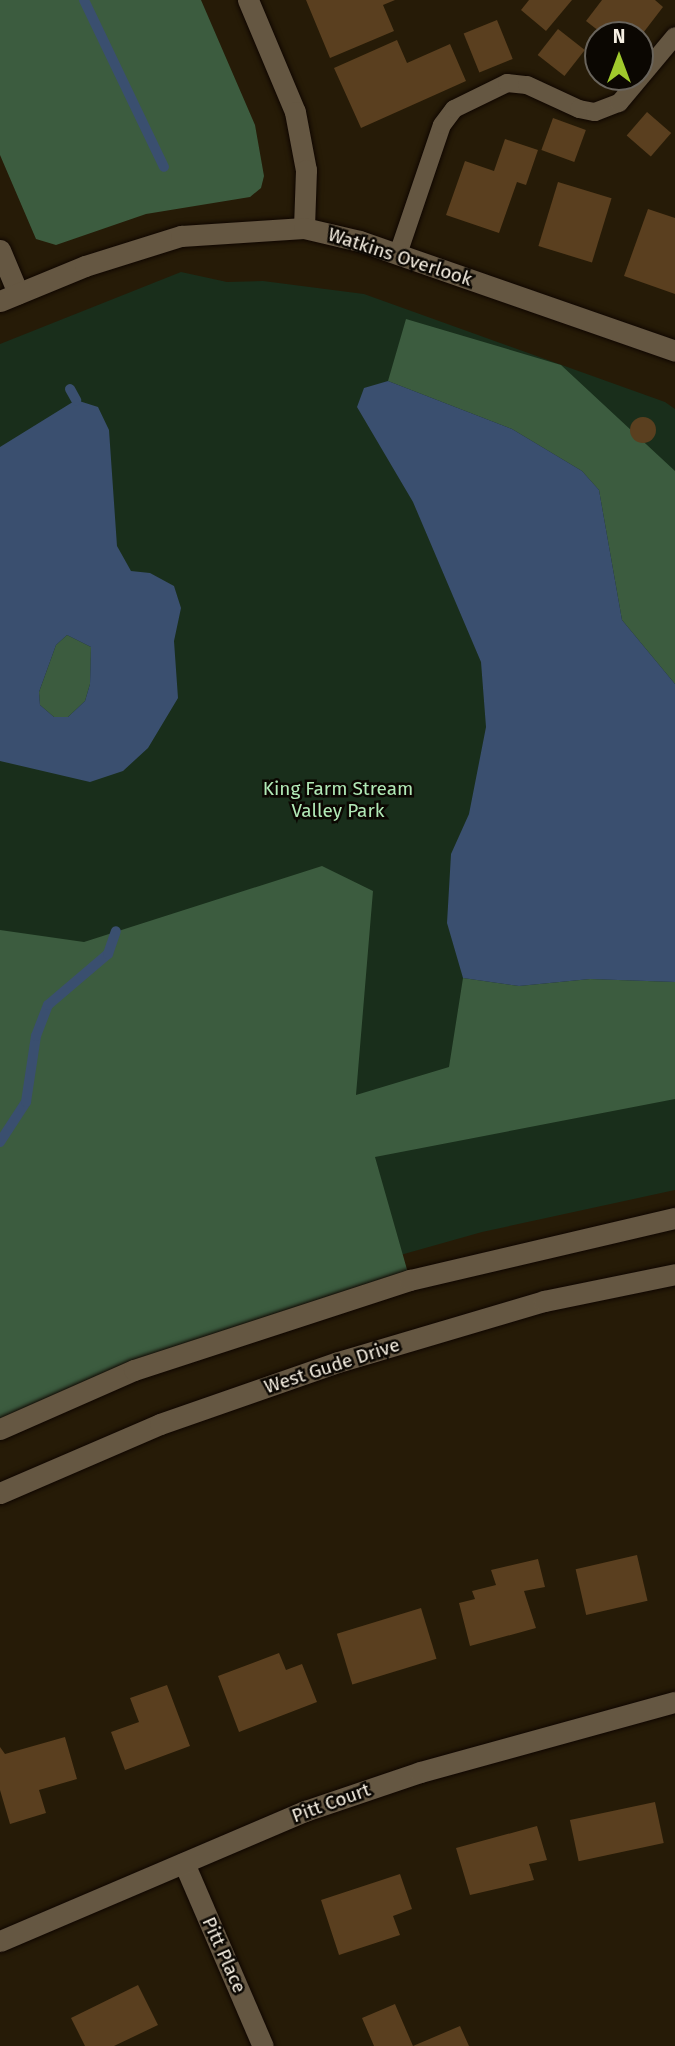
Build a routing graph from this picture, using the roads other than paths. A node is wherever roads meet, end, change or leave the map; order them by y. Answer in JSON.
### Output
{"nodes":[{"id":1,"x":248,"y":0,"type":"edge"},
{"id":2,"x":675,"y":36,"type":"edge"},
{"id":3,"x":304,"y":228,"type":"junction"},
{"id":4,"x":0,"y":250,"type":"edge"},
{"id":5,"x":398,"y":254,"type":"junction"},
{"id":6,"x":9,"y":297,"type":"edge"},
{"id":7,"x":675,"y":351,"type":"edge"},
{"id":8,"x":675,"y":1218,"type":"edge"},
{"id":9,"x":675,"y":1274,"type":"edge"},
{"id":10,"x":0,"y":1429,"type":"edge"},
{"id":11,"x":0,"y":1493,"type":"edge"},
{"id":12,"x":675,"y":1702,"type":"edge"},
{"id":13,"x":184,"y":1863,"type":"junction"},
{"id":14,"x":0,"y":1941,"type":"edge"},
{"id":15,"x":264,"y":2046,"type":"edge"}],
"edges":[{"from":1,"to":3,"type":"street"},
{"from":2,"to":5,"type":"lane"},
{"from":3,"to":5,"type":"street","name":"Watkins Overlook"},
{"from":3,"to":6,"type":"street","name":"Watkins Overlook"},
{"from":4,"to":6,"type":"street"},
{"from":5,"to":7,"type":"street","name":"Watkins Overlook"},
{"from":8,"to":10,"type":"street"},
{"from":9,"to":11,"type":"street","name":"West Gude Drive"},
{"from":12,"to":13,"type":"street","name":"Pitt Court"},
{"from":13,"to":14,"type":"street","name":"Pitt Court"},
{"from":13,"to":15,"type":"street","name":"Pitt Place"}]}
